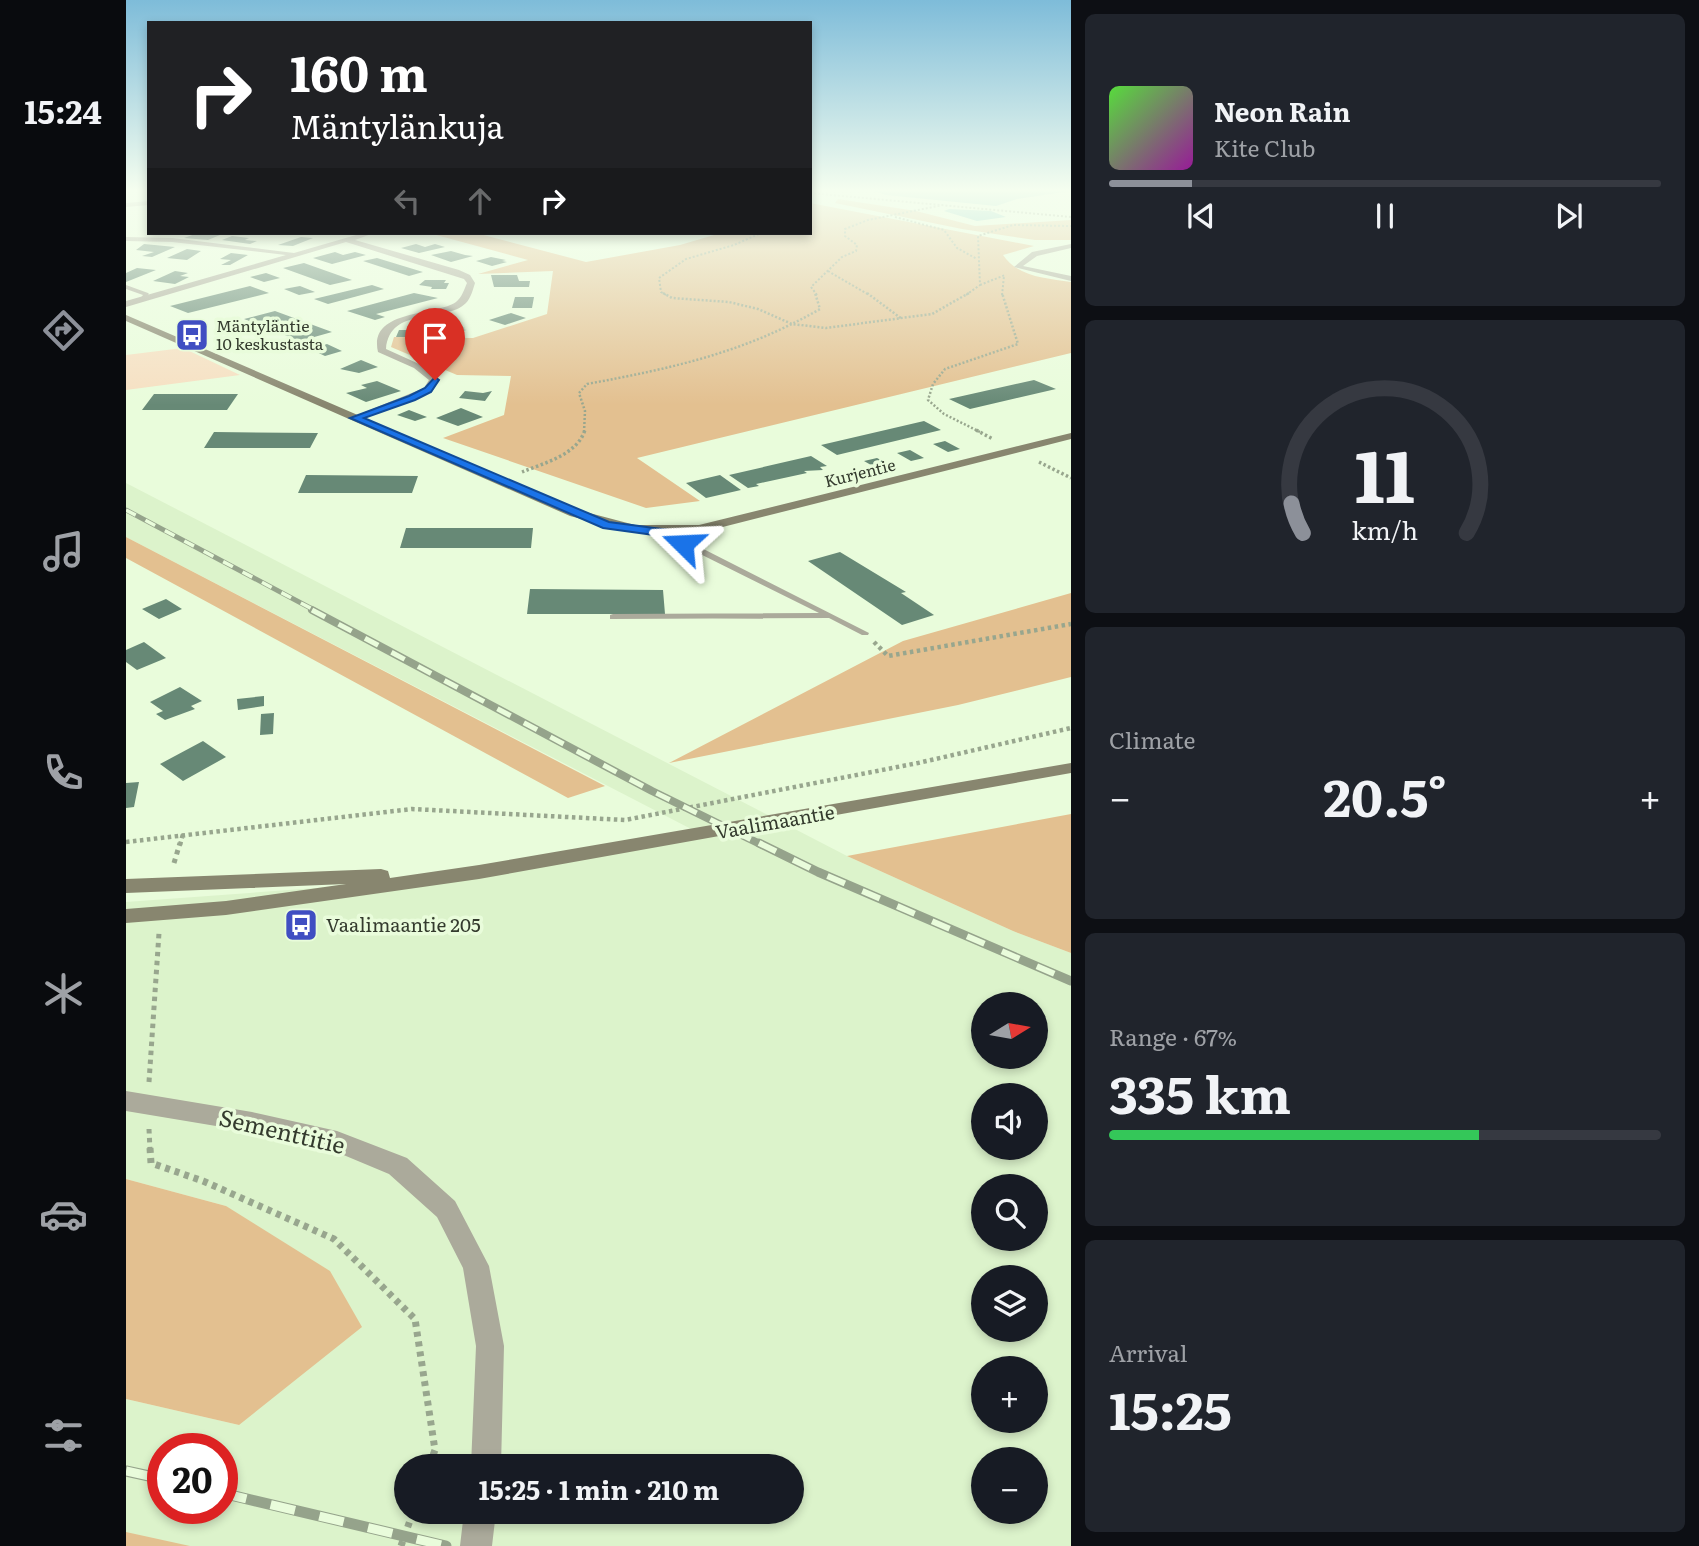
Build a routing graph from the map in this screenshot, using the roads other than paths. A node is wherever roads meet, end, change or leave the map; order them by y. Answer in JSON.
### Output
{"nodes":[{"id":1,"x":275,"y":261,"type":"edge"},
{"id":2,"x":419,"y":261,"type":"edge"},
{"id":3,"x":1021,"y":261,"type":"edge"},
{"id":4,"x":1071,"y":279,"type":"edge"},
{"id":5,"x":126,"y":287,"type":"edge"},
{"id":6,"x":141,"y":300,"type":"junction"},
{"id":7,"x":126,"y":304,"type":"edge"},
{"id":8,"x":126,"y":318,"type":"edge"},
{"id":9,"x":355,"y":418,"type":"junction"},
{"id":10,"x":1071,"y":436,"type":"edge"},
{"id":11,"x":660,"y":533,"type":"junction"},
{"id":12,"x":613,"y":617,"type":"dead end"},
{"id":13,"x":831,"y":617,"type":"junction"},
{"id":14,"x":865,"y":633,"type":"road end"},
{"id":15,"x":1071,"y":768,"type":"edge"},
{"id":16,"x":479,"y":872,"type":"junction"},
{"id":17,"x":126,"y":887,"type":"edge"},
{"id":18,"x":126,"y":916,"type":"edge"},
{"id":19,"x":137,"y":1103,"type":"edge"},
{"id":20,"x":486,"y":1454,"type":"edge"},
{"id":21,"x":479,"y":1524,"type":"edge"},
{"id":22,"x":476,"y":1546,"type":"edge"}],
"edges":[{"from":1,"to":6,"type":"street"},
{"from":2,"to":9,"type":"street"},
{"from":3,"to":4,"type":"street"},
{"from":5,"to":6,"type":"lane"},
{"from":6,"to":7,"type":"street"},
{"from":8,"to":9,"type":"street","name":"Kurjentie"},
{"from":9,"to":11,"type":"street","name":"Kurjentie"},
{"from":10,"to":11,"type":"street","name":"Kurjentie"},
{"from":11,"to":13,"type":"lane"},
{"from":12,"to":13,"type":"lane"},
{"from":13,"to":14,"type":"lane"},
{"from":15,"to":16,"type":"street","name":"Vaalimaantie"},
{"from":16,"to":17,"type":"street","name":"Vaalimaantie"},
{"from":16,"to":18,"type":"street","name":"Vaalimaantie"},
{"from":19,"to":20,"type":"street","name":"Sementtitie"},
{"from":21,"to":22,"type":"street"}]}
